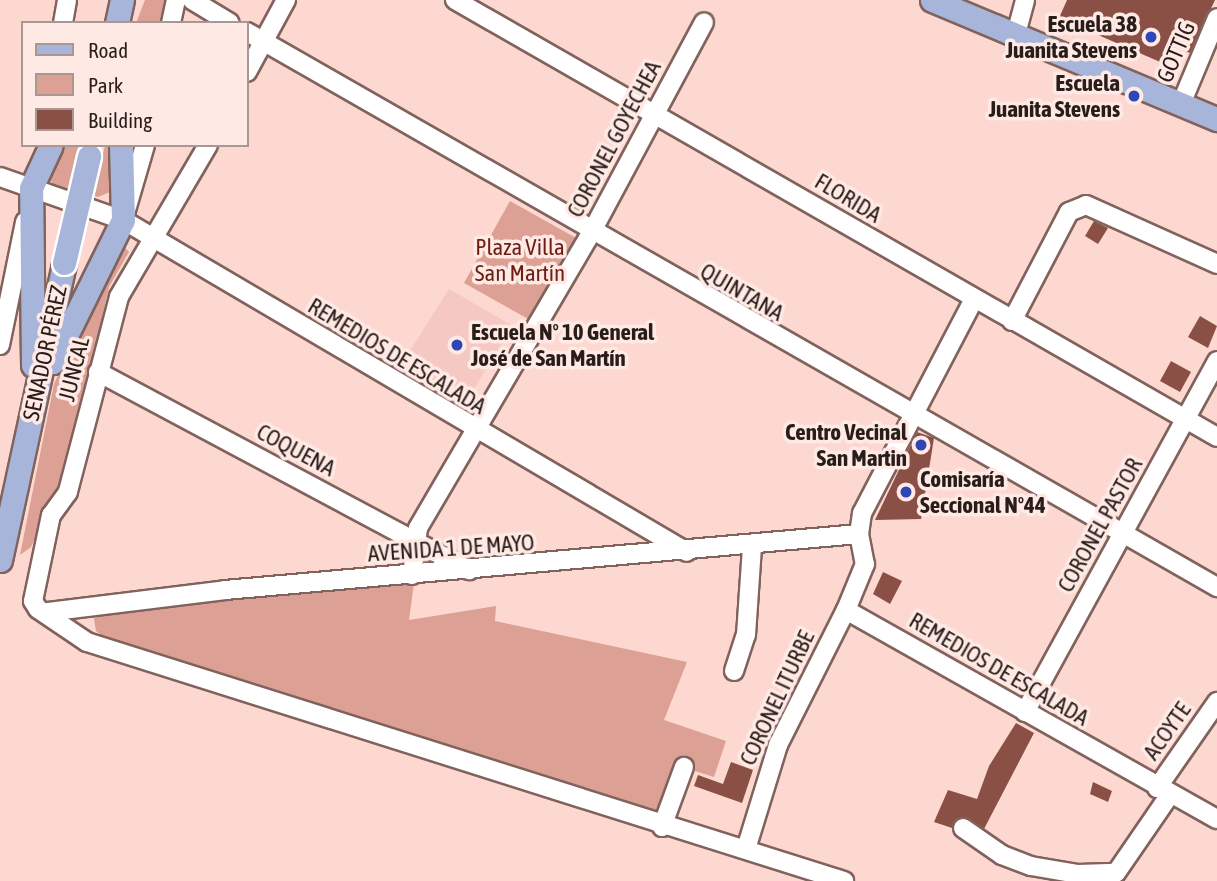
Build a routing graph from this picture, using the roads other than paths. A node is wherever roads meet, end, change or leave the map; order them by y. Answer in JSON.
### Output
{"nodes":[{"id":1,"x":67,"y":0,"type":"edge"},
{"id":2,"x":176,"y":0,"type":"edge"},
{"id":3,"x":192,"y":0,"type":"edge"},
{"id":4,"x":286,"y":0,"type":"edge"},
{"id":5,"x":455,"y":0,"type":"edge"},
{"id":6,"x":932,"y":0,"type":"edge"},
{"id":7,"x":1025,"y":0,"type":"edge"},
{"id":8,"x":1217,"y":19,"type":"edge"},
{"id":9,"x":63,"y":21,"type":"edge"},
{"id":10,"x":171,"y":21,"type":"edge"},
{"id":11,"x":227,"y":21,"type":"edge"},
{"id":12,"x":704,"y":22,"type":"dead end"},
{"id":13,"x":248,"y":33,"type":"edge"},
{"id":14,"x":1016,"y":34,"type":"junction"},
{"id":15,"x":263,"y":42,"type":"junction"},
{"id":16,"x":248,"y":70,"type":"edge"},
{"id":17,"x":1181,"y":104,"type":"junction"},
{"id":18,"x":656,"y":113,"type":"junction"},
{"id":19,"x":1217,"y":119,"type":"edge"},
{"id":20,"x":38,"y":147,"type":"edge"},
{"id":21,"x":50,"y":147,"type":"edge"},
{"id":22,"x":121,"y":147,"type":"edge"},
{"id":23,"x":145,"y":147,"type":"edge"},
{"id":24,"x":207,"y":147,"type":"edge"},
{"id":25,"x":90,"y":150,"type":"edge"},
{"id":26,"x":0,"y":177,"type":"edge"},
{"id":27,"x":32,"y":188,"type":"junction"},
{"id":28,"x":123,"y":220,"type":"junction"},
{"id":29,"x":591,"y":233,"type":"junction"},
{"id":30,"x":156,"y":241,"type":"junction"},
{"id":31,"x":1217,"y":264,"type":"edge"},
{"id":32,"x":974,"y":301,"type":"junction"},
{"id":33,"x":1012,"y":321,"type":"junction"},
{"id":34,"x":0,"y":345,"type":"edge"},
{"id":35,"x":1217,"y":360,"type":"edge"},
{"id":36,"x":98,"y":372,"type":"junction"},
{"id":37,"x":33,"y":414,"type":"junction"},
{"id":38,"x":913,"y":418,"type":"junction"},
{"id":39,"x":1185,"y":419,"type":"junction"},
{"id":40,"x":475,"y":430,"type":"junction"},
{"id":41,"x":1217,"y":437,"type":"edge"},
{"id":42,"x":1124,"y":533,"type":"junction"},
{"id":43,"x":859,"y":534,"type":"junction"},
{"id":44,"x":414,"y":541,"type":"junction"},
{"id":45,"x":752,"y":547,"type":"junction"},
{"id":46,"x":687,"y":552,"type":"junction"},
{"id":47,"x":0,"y":560,"type":"edge"},
{"id":48,"x":470,"y":571,"type":"junction"},
{"id":49,"x":412,"y":575,"type":"junction"},
{"id":50,"x":1217,"y":587,"type":"edge"},
{"id":51,"x":846,"y":610,"type":"junction"},
{"id":52,"x":47,"y":612,"type":"junction"},
{"id":53,"x":734,"y":671,"type":"dead end"},
{"id":54,"x":1217,"y":702,"type":"edge"},
{"id":55,"x":1025,"y":712,"type":"junction"},
{"id":56,"x":684,"y":767,"type":"dead end"},
{"id":57,"x":1163,"y":792,"type":"junction"},
{"id":58,"x":1217,"y":819,"type":"edge"},
{"id":59,"x":662,"y":827,"type":"junction"},
{"id":60,"x":963,"y":828,"type":"dead end"},
{"id":61,"x":746,"y":849,"type":"junction"},
{"id":62,"x":844,"y":881,"type":"edge"}],
"edges":[{"from":1,"to":9,"type":"street"},
{"from":2,"to":10,"type":"street"},
{"from":3,"to":11,"type":"street"},
{"from":4,"to":15,"type":"street"},
{"from":5,"to":18,"type":"street","name":"FLORIDA"},
{"from":6,"to":14,"type":"main road"},
{"from":7,"to":14,"type":"street"},
{"from":8,"to":17,"type":"street","name":"GOTTIG"},
{"from":12,"to":18,"type":"street","name":"CORONEL GOYECHEA"},
{"from":13,"to":15,"type":"street","name":"QUINTANA"},
{"from":14,"to":17,"type":"main road"},
{"from":15,"to":16,"type":"street"},
{"from":15,"to":29,"type":"street","name":"QUINTANA"},
{"from":17,"to":19,"type":"main road"},
{"from":18,"to":29,"type":"street","name":"CORONEL GOYECHEA"},
{"from":18,"to":32,"type":"street","name":"FLORIDA"},
{"from":20,"to":27,"type":"street"},
{"from":21,"to":27,"type":"main road"},
{"from":22,"to":28,"type":"main road"},
{"from":23,"to":28,"type":"street"},
{"from":24,"to":30,"type":"street","name":"JUNCAL"},
{"from":25,"to":37,"type":"main road","name":"SENADOR PÉREZ","bridge":true},
{"from":26,"to":27,"type":"street","name":"REMEDIOS DE ESCALADA"},
{"from":27,"to":28,"type":"street","name":"REMEDIOS DE ESCALADA"},
{"from":27,"to":34,"type":"street"},
{"from":27,"to":37,"type":"main road"},
{"from":28,"to":30,"type":"street","name":"REMEDIOS DE ESCALADA"},
{"from":28,"to":37,"type":"main road"},
{"from":29,"to":38,"type":"street","name":"QUINTANA"},
{"from":29,"to":40,"type":"street","name":"CORONEL GOYECHEA"},
{"from":30,"to":36,"type":"street","name":"JUNCAL"},
{"from":30,"to":40,"type":"street","name":"REMEDIOS DE ESCALADA"},
{"from":31,"to":33,"type":"street"},
{"from":32,"to":33,"type":"street","name":"FLORIDA"},
{"from":32,"to":38,"type":"street"},
{"from":33,"to":39,"type":"street","name":"FLORIDA"},
{"from":35,"to":39,"type":"street","name":"CORONEL PASTOR"},
{"from":36,"to":44,"type":"street","name":"COQUENA"},
{"from":36,"to":52,"type":"street","name":"JUNCAL"},
{"from":37,"to":47,"type":"main road","name":"SENADOR PÉREZ"},
{"from":38,"to":42,"type":"street","name":"QUINTANA"},
{"from":38,"to":43,"type":"street"},
{"from":39,"to":41,"type":"street","name":"FLORIDA"},
{"from":39,"to":42,"type":"street","name":"CORONEL PASTOR"},
{"from":40,"to":44,"type":"street","name":"CORONEL GOYECHEA"},
{"from":40,"to":46,"type":"street","name":"REMEDIOS DE ESCALADA"},
{"from":42,"to":50,"type":"street","name":"QUINTANA"},
{"from":42,"to":55,"type":"street","name":"CORONEL PASTOR"},
{"from":43,"to":45,"type":"street","name":"AVENIDA 1 DE MAYO"},
{"from":43,"to":51,"type":"street"},
{"from":44,"to":48,"type":"street","name":"COQUENA"},
{"from":44,"to":49,"type":"street","name":"CORONEL GOYECHEA"},
{"from":45,"to":46,"type":"street","name":"AVENIDA 1 DE MAYO"},
{"from":45,"to":53,"type":"street"},
{"from":46,"to":48,"type":"street","name":"AVENIDA 1 DE MAYO"},
{"from":48,"to":49,"type":"street","name":"AVENIDA 1 DE MAYO"},
{"from":49,"to":52,"type":"street","name":"AVENIDA 1 DE MAYO"},
{"from":51,"to":55,"type":"street","name":"REMEDIOS DE ESCALADA"},
{"from":51,"to":61,"type":"street","name":"CORONEL ITURBE"},
{"from":52,"to":59,"type":"street"},
{"from":54,"to":57,"type":"street","name":"ACOYTE"},
{"from":55,"to":57,"type":"street","name":"REMEDIOS DE ESCALADA"},
{"from":56,"to":59,"type":"street"},
{"from":57,"to":58,"type":"street","name":"REMEDIOS DE ESCALADA"},
{"from":57,"to":60,"type":"street","name":"ACOYTE"},
{"from":59,"to":61,"type":"street"},
{"from":61,"to":62,"type":"street"}]}
